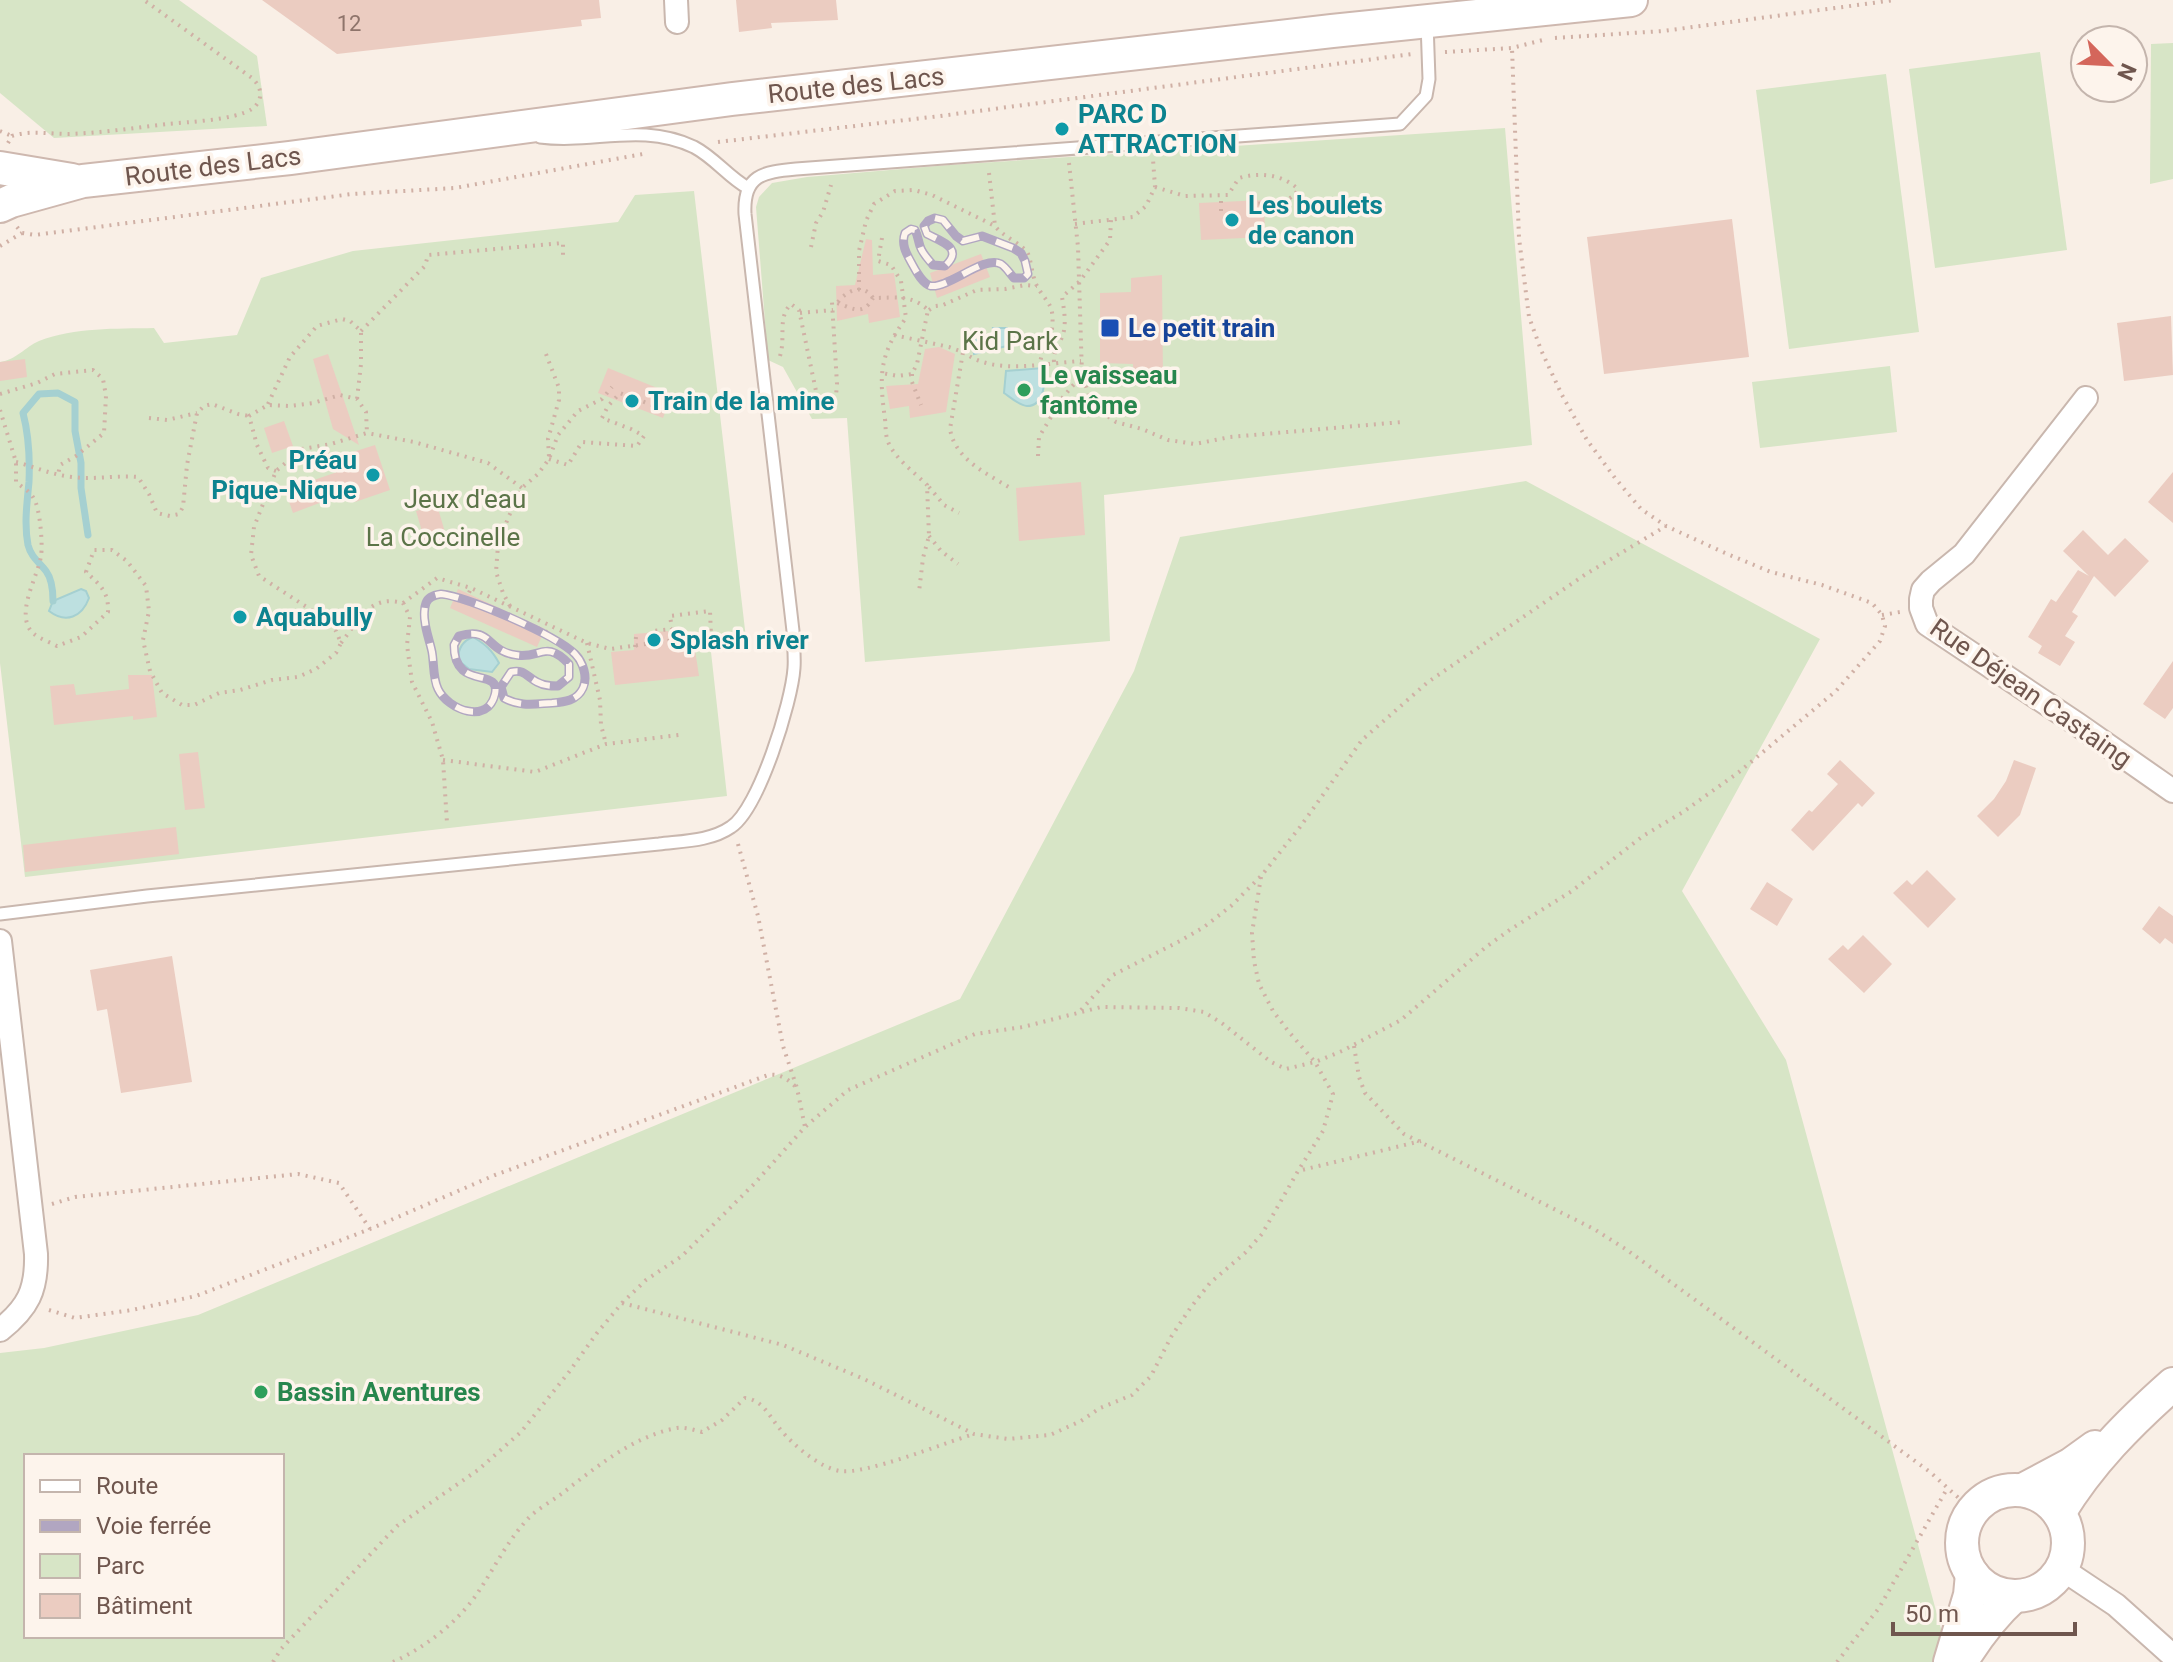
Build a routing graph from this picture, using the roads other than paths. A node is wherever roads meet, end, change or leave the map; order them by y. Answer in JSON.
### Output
{"nodes":[{"id":1,"x":1631,"y":0,"type":"edge"},
{"id":2,"x":1427,"y":11,"type":"edge"},
{"id":3,"x":487,"y":131,"type":"junction"},
{"id":4,"x":0,"y":168,"type":"edge"},
{"id":5,"x":83,"y":181,"type":"junction"},
{"id":6,"x":748,"y":188,"type":"junction"},
{"id":7,"x":0,"y":206,"type":"edge"},
{"id":8,"x":2086,"y":398,"type":"dead end"},
{"id":9,"x":2173,"y":791,"type":"edge"},
{"id":10,"x":0,"y":914,"type":"edge"},
{"id":11,"x":0,"y":941,"type":"edge"},
{"id":12,"x":0,"y":1330,"type":"edge"},
{"id":13,"x":2173,"y":1384,"type":"edge"},
{"id":14,"x":2136,"y":1417,"type":"junction"},
{"id":15,"x":2023,"y":1490,"type":"junction"},
{"id":16,"x":2059,"y":1513,"type":"junction"},
{"id":17,"x":2062,"y":1569,"type":"junction"},
{"id":18,"x":1972,"y":1574,"type":"junction"},
{"id":19,"x":2013,"y":1597,"type":"junction"},
{"id":20,"x":2173,"y":1656,"type":"edge"},
{"id":21,"x":1950,"y":1662,"type":"edge"},
{"id":22,"x":1961,"y":1662,"type":"edge"}],
"edges":[{"from":1,"to":2,"type":"main road","name":"Route des Lacs"},
{"from":2,"to":3,"type":"main road","name":"Route des Lacs"},
{"from":2,"to":6,"type":"lane"},
{"from":3,"to":5,"type":"main road","name":"Route des Lacs"},
{"from":3,"to":6,"type":"lane"},
{"from":4,"to":5,"type":"main road","name":"Route des Lacs"},
{"from":5,"to":7,"type":"main road","name":"Route des Lacs"},
{"from":6,"to":10,"type":"lane"},
{"from":8,"to":9,"type":"street","name":"Rue Déjean Castaing"},
{"from":11,"to":12,"type":"street"},
{"from":13,"to":14,"type":"main road"},
{"from":14,"to":15,"type":"main road"},
{"from":14,"to":16,"type":"main road"},
{"from":15,"to":16,"type":"main road"},
{"from":15,"to":18,"type":"main road"},
{"from":16,"to":17,"type":"main road"},
{"from":17,"to":19,"type":"main road"},
{"from":17,"to":20,"type":"street"},
{"from":18,"to":19,"type":"main road"},
{"from":18,"to":21,"type":"main road"},
{"from":19,"to":22,"type":"main road"}]}
